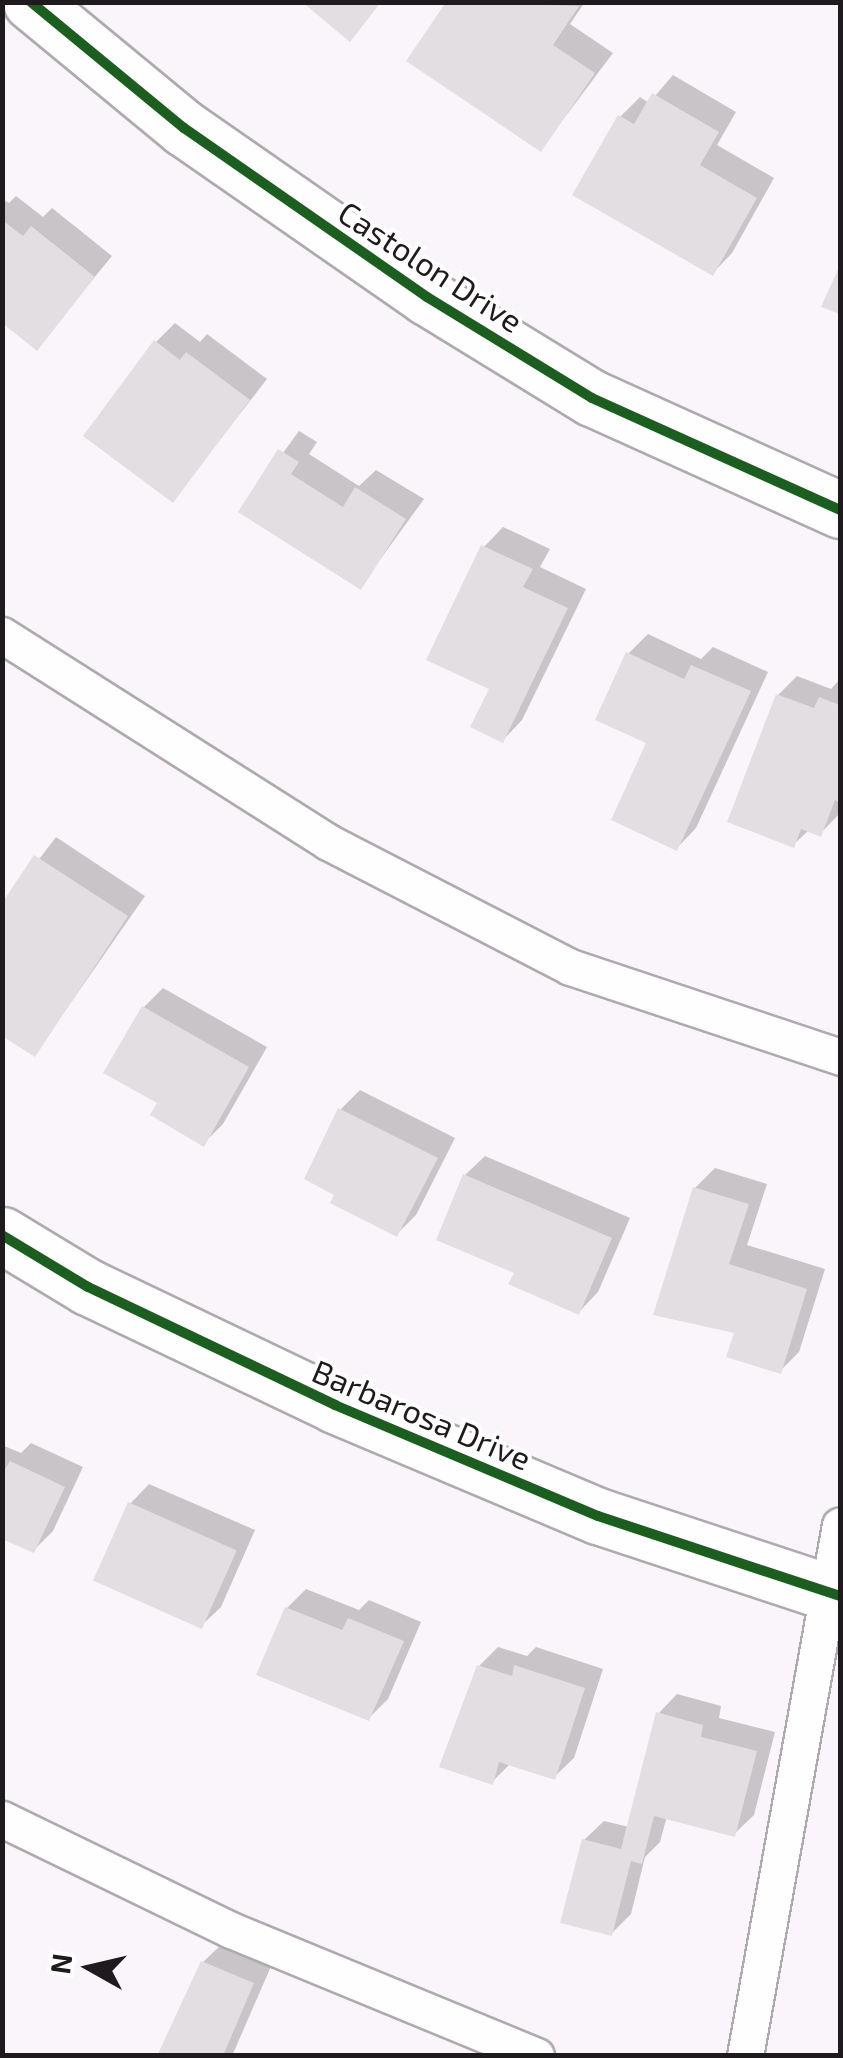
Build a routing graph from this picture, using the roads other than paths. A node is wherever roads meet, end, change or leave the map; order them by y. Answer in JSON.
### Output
{"nodes":[{"id":1,"x":31,"y":2,"type":"edge"},
{"id":2,"x":840,"y":510,"type":"edge"},
{"id":3,"x":2,"y":635,"type":"edge"},
{"id":4,"x":840,"y":1057,"type":"edge"},
{"id":5,"x":2,"y":1235,"type":"edge"},
{"id":6,"x":840,"y":1525,"type":"edge"},
{"id":7,"x":836,"y":1595,"type":"edge"},
{"id":8,"x":2,"y":1818,"type":"edge"},
{"id":9,"x":536,"y":2056,"type":"edge"},
{"id":10,"x":745,"y":2056,"type":"edge"}],
"edges":[{"from":1,"to":2,"type":"street","name":"Castolon Drive"},
{"from":3,"to":4,"type":"lane"},
{"from":5,"to":7,"type":"street","name":"Barbarosa Drive"},
{"from":6,"to":7,"type":"lane"},
{"from":7,"to":10,"type":"lane"},
{"from":8,"to":9,"type":"lane"}]}
